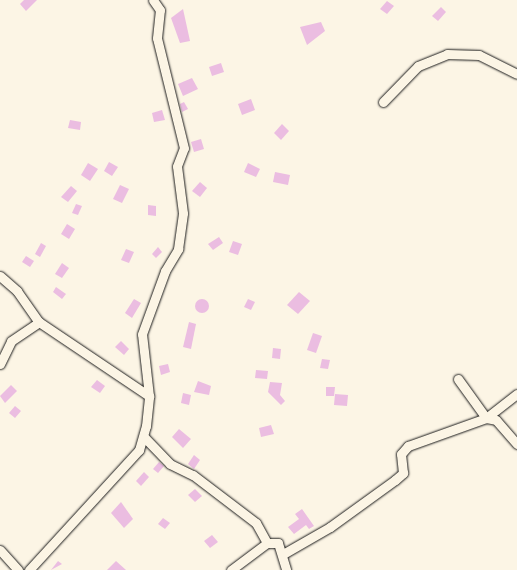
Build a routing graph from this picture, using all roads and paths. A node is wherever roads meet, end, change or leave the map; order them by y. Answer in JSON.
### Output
{"nodes":[{"id":1,"x":153,"y":0,"type":"edge"},
{"id":2,"x":517,"y":74,"type":"edge"},
{"id":3,"x":383,"y":102,"type":"dead end"},
{"id":4,"x":0,"y":276,"type":"edge"},
{"id":5,"x":39,"y":322,"type":"junction"},
{"id":6,"x":0,"y":364,"type":"edge"},
{"id":7,"x":458,"y":379,"type":"dead end"},
{"id":8,"x":517,"y":394,"type":"edge"},
{"id":9,"x":149,"y":396,"type":"junction"},
{"id":10,"x":486,"y":418,"type":"junction"},
{"id":11,"x":144,"y":437,"type":"junction"},
{"id":12,"x":517,"y":444,"type":"edge"},
{"id":13,"x":266,"y":543,"type":"junction"},
{"id":14,"x":0,"y":550,"type":"edge"},
{"id":15,"x":283,"y":554,"type":"junction"},
{"id":16,"x":18,"y":570,"type":"edge"},
{"id":17,"x":29,"y":570,"type":"edge"},
{"id":18,"x":230,"y":570,"type":"edge"},
{"id":19,"x":286,"y":570,"type":"edge"}],
"edges":[{"from":1,"to":9,"type":"street"},
{"from":2,"to":3,"type":"street"},
{"from":4,"to":5,"type":"street"},
{"from":5,"to":6,"type":"street"},
{"from":5,"to":9,"type":"street"},
{"from":7,"to":10,"type":"street"},
{"from":8,"to":10,"type":"street"},
{"from":9,"to":11,"type":"street"},
{"from":10,"to":12,"type":"street"},
{"from":10,"to":15,"type":"street"},
{"from":11,"to":13,"type":"street"},
{"from":11,"to":17,"type":"street"},
{"from":13,"to":15,"type":"street"},
{"from":13,"to":18,"type":"street"},
{"from":14,"to":16,"type":"street"},
{"from":15,"to":19,"type":"street"}]}
